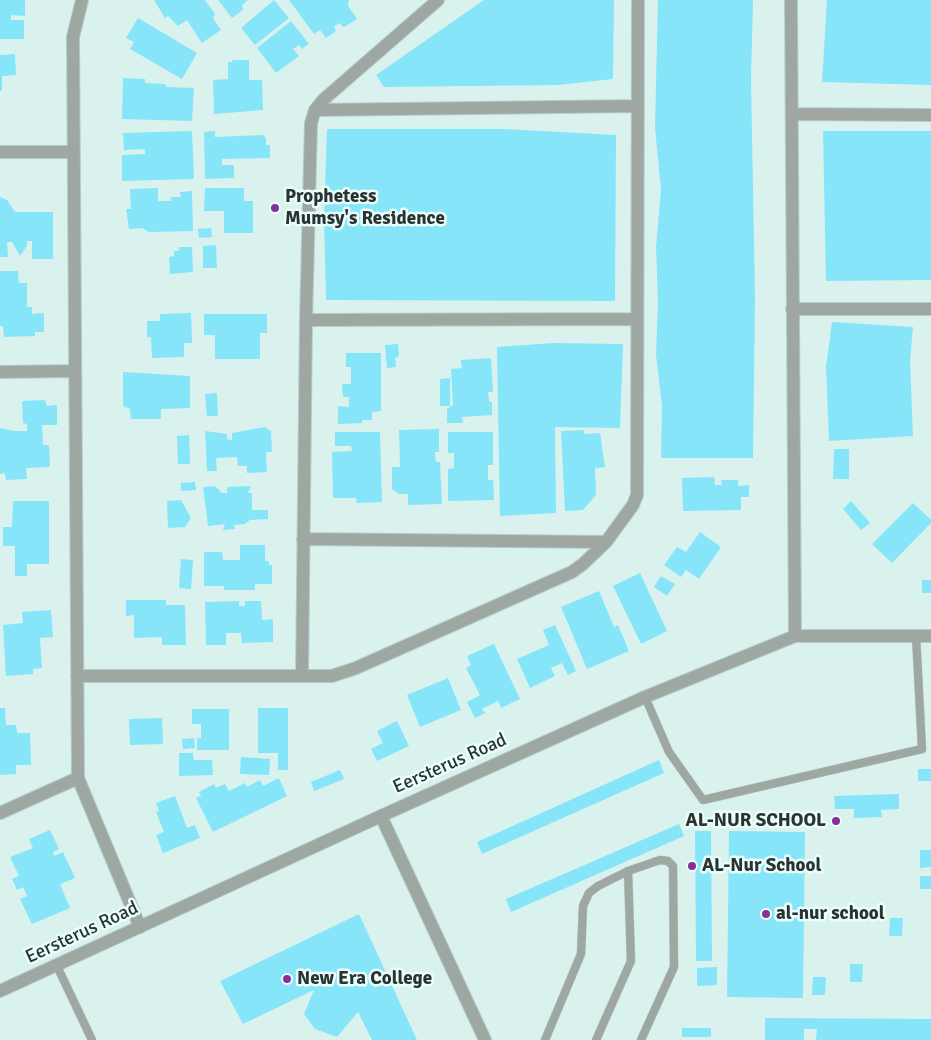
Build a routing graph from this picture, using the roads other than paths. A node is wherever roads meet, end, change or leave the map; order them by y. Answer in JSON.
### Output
{"nodes":[{"id":1,"x":82,"y":0,"type":"edge"},
{"id":2,"x":438,"y":0,"type":"edge"},
{"id":3,"x":638,"y":0,"type":"edge"},
{"id":4,"x":791,"y":0,"type":"edge"},
{"id":5,"x":638,"y":106,"type":"junction"},
{"id":6,"x":315,"y":110,"type":"junction"},
{"id":7,"x":792,"y":114,"type":"junction"},
{"id":8,"x":931,"y":114,"type":"edge"},
{"id":9,"x":0,"y":152,"type":"edge"},
{"id":10,"x":73,"y":152,"type":"junction"},
{"id":11,"x":931,"y":308,"type":"edge"},
{"id":12,"x":792,"y":309,"type":"junction"},
{"id":13,"x":637,"y":319,"type":"junction"},
{"id":14,"x":306,"y":320,"type":"junction"},
{"id":15,"x":73,"y":371,"type":"junction"},
{"id":16,"x":0,"y":372,"type":"edge"},
{"id":17,"x":303,"y":539,"type":"junction"},
{"id":18,"x":606,"y":542,"type":"junction"},
{"id":19,"x":795,"y":636,"type":"junction"},
{"id":20,"x":916,"y":636,"type":"junction"},
{"id":21,"x":931,"y":636,"type":"edge"},
{"id":22,"x":77,"y":676,"type":"junction"},
{"id":23,"x":302,"y":676,"type":"junction"},
{"id":24,"x":645,"y":698,"type":"junction"},
{"id":25,"x":78,"y":778,"type":"junction"},
{"id":26,"x":0,"y":813,"type":"edge"},
{"id":27,"x":380,"y":816,"type":"junction"},
{"id":28,"x":628,"y":871,"type":"junction"},
{"id":29,"x":140,"y":927,"type":"junction"},
{"id":30,"x":57,"y":966,"type":"junction"},
{"id":31,"x":0,"y":991,"type":"edge"},
{"id":32,"x":92,"y":1040,"type":"edge"},
{"id":33,"x":485,"y":1040,"type":"edge"},
{"id":34,"x":544,"y":1040,"type":"edge"},
{"id":35,"x":596,"y":1040,"type":"edge"},
{"id":36,"x":641,"y":1040,"type":"edge"}],
"edges":[{"from":1,"to":10,"type":"street"},
{"from":2,"to":6,"type":"street"},
{"from":3,"to":5,"type":"street"},
{"from":4,"to":7,"type":"street"},
{"from":5,"to":6,"type":"street"},
{"from":5,"to":13,"type":"street"},
{"from":6,"to":14,"type":"street"},
{"from":7,"to":8,"type":"street"},
{"from":7,"to":12,"type":"street"},
{"from":9,"to":10,"type":"street"},
{"from":10,"to":15,"type":"street"},
{"from":11,"to":12,"type":"street"},
{"from":12,"to":19,"type":"street"},
{"from":13,"to":14,"type":"street"},
{"from":13,"to":18,"type":"street"},
{"from":14,"to":17,"type":"street"},
{"from":15,"to":16,"type":"street"},
{"from":15,"to":22,"type":"street"},
{"from":17,"to":18,"type":"street"},
{"from":17,"to":23,"type":"street"},
{"from":18,"to":23,"type":"street"},
{"from":19,"to":20,"type":"street","name":"Eersterus Road"},
{"from":19,"to":24,"type":"street","name":"Eersterus Road"},
{"from":20,"to":21,"type":"street","name":"Eersterus Road"},
{"from":20,"to":24,"type":"lane"},
{"from":22,"to":23,"type":"street"},
{"from":22,"to":25,"type":"street"},
{"from":24,"to":27,"type":"street","name":"Eersterus Road"},
{"from":25,"to":26,"type":"street"},
{"from":25,"to":29,"type":"street"},
{"from":27,"to":29,"type":"street","name":"Eersterus Road"},
{"from":27,"to":33,"type":"street"},
{"from":28,"to":34,"type":"lane"},
{"from":28,"to":35,"type":"lane"},
{"from":28,"to":36,"type":"lane"},
{"from":29,"to":30,"type":"street","name":"Eersterus Road"},
{"from":30,"to":31,"type":"street","name":"Eersterus Road"},
{"from":30,"to":32,"type":"lane"}]}
